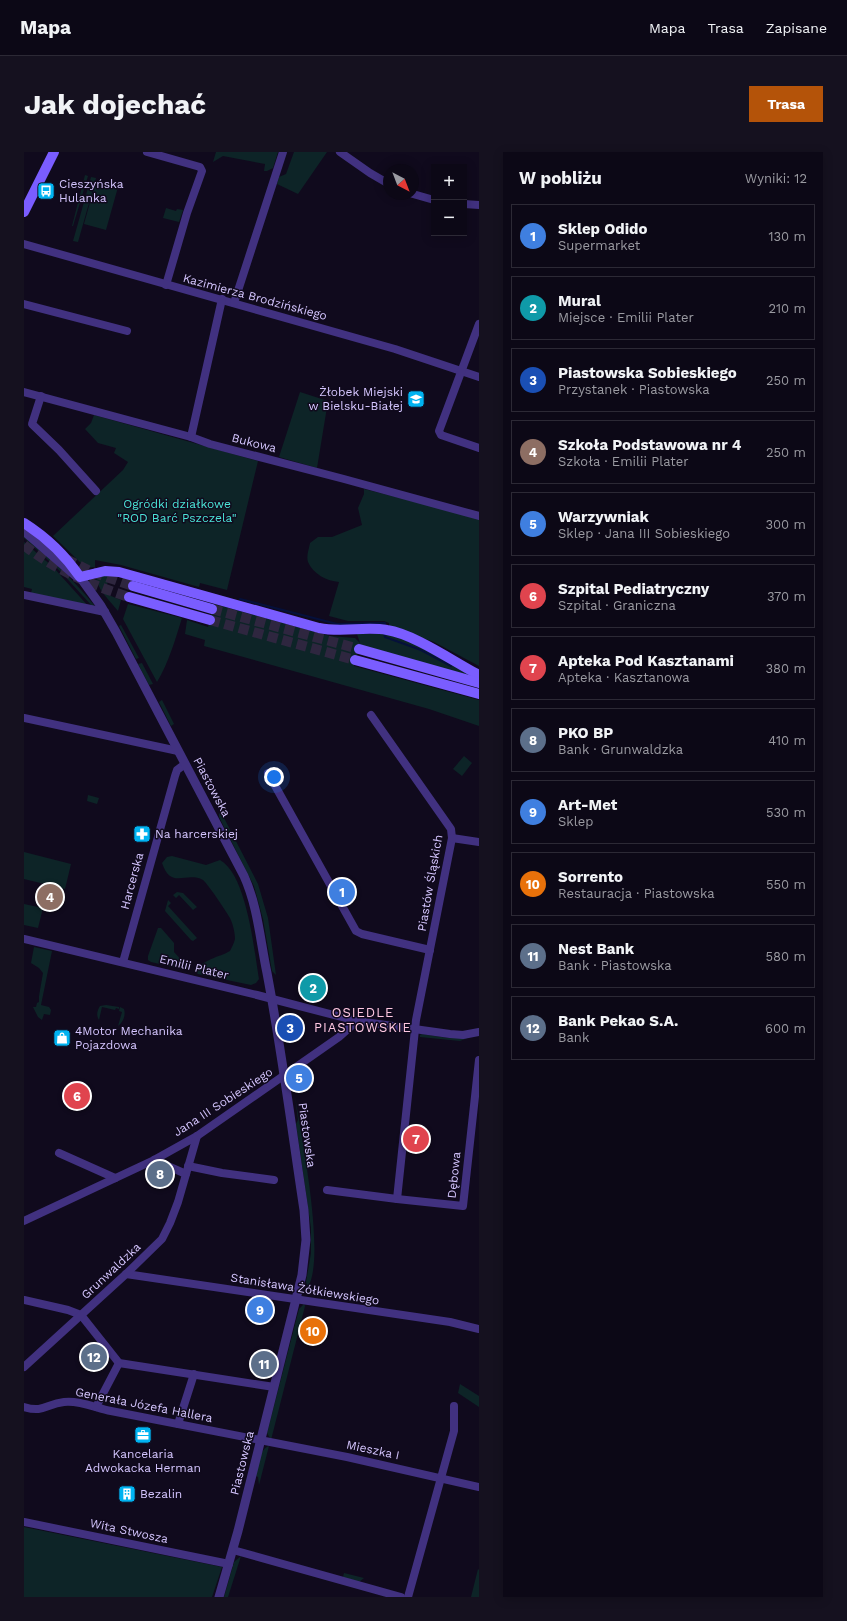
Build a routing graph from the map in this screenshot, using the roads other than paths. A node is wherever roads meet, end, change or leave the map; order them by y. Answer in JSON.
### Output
{"nodes":[{"id":1,"x":54,"y":152,"type":"edge"},
{"id":2,"x":147,"y":152,"type":"edge"},
{"id":3,"x":283,"y":152,"type":"edge"},
{"id":4,"x":340,"y":152,"type":"edge"},
{"id":5,"x":383,"y":181,"type":"edge"},
{"id":6,"x":419,"y":196,"type":"edge"},
{"id":7,"x":27,"y":199,"type":"edge"},
{"id":8,"x":431,"y":199,"type":"edge"},
{"id":9,"x":467,"y":204,"type":"edge"},
{"id":10,"x":479,"y":205,"type":"edge"},
{"id":11,"x":24,"y":212,"type":"edge"},
{"id":12,"x":24,"y":244,"type":"edge"},
{"id":13,"x":166,"y":285,"type":"junction"},
{"id":14,"x":222,"y":299,"type":"junction"},
{"id":15,"x":234,"y":303,"type":"junction"},
{"id":16,"x":24,"y":304,"type":"edge"},
{"id":17,"x":479,"y":324,"type":"edge"},
{"id":18,"x":127,"y":331,"type":"dead end"},
{"id":19,"x":461,"y":371,"type":"junction"},
{"id":20,"x":479,"y":377,"type":"edge"},
{"id":21,"x":24,"y":392,"type":"edge"},
{"id":22,"x":41,"y":396,"type":"junction"},
{"id":23,"x":191,"y":437,"type":"junction"},
{"id":24,"x":479,"y":448,"type":"edge"},
{"id":25,"x":96,"y":491,"type":"dead end"},
{"id":26,"x":479,"y":516,"type":"edge"},
{"id":27,"x":24,"y":523,"type":"edge"},
{"id":28,"x":24,"y":531,"type":"edge"},
{"id":29,"x":80,"y":577,"type":"junction"},
{"id":30,"x":133,"y":586,"type":"tunnel mouth"},
{"id":31,"x":89,"y":590,"type":"junction"},
{"id":32,"x":24,"y":595,"type":"edge"},
{"id":33,"x":129,"y":597,"type":"tunnel mouth"},
{"id":34,"x":212,"y":609,"type":"tunnel mouth"},
{"id":35,"x":105,"y":612,"type":"junction"},
{"id":36,"x":210,"y":620,"type":"tunnel mouth"},
{"id":37,"x":359,"y":649,"type":"tunnel mouth"},
{"id":38,"x":356,"y":660,"type":"tunnel mouth"},
{"id":39,"x":479,"y":675,"type":"edge"},
{"id":40,"x":479,"y":683,"type":"edge"},
{"id":41,"x":479,"y":694,"type":"edge"},
{"id":42,"x":371,"y":715,"type":"dead end"},
{"id":43,"x":24,"y":718,"type":"edge"},
{"id":44,"x":178,"y":752,"type":"junction"},
{"id":45,"x":185,"y":764,"type":"junction"},
{"id":46,"x":268,"y":773,"type":"dead end"},
{"id":47,"x":452,"y":838,"type":"junction"},
{"id":48,"x":479,"y":842,"type":"edge"},
{"id":49,"x":24,"y":939,"type":"edge"},
{"id":50,"x":430,"y":950,"type":"junction"},
{"id":51,"x":123,"y":962,"type":"junction"},
{"id":52,"x":272,"y":999,"type":"junction"},
{"id":53,"x":357,"y":1021,"type":"junction"},
{"id":54,"x":415,"y":1030,"type":"junction"},
{"id":55,"x":479,"y":1032,"type":"edge"},
{"id":56,"x":479,"y":1060,"type":"edge"},
{"id":57,"x":285,"y":1076,"type":"junction"},
{"id":58,"x":196,"y":1136,"type":"junction"},
{"id":59,"x":59,"y":1153,"type":"dead end"},
{"id":60,"x":154,"y":1160,"type":"junction"},
{"id":61,"x":187,"y":1170,"type":"junction"},
{"id":62,"x":116,"y":1178,"type":"junction"},
{"id":63,"x":274,"y":1180,"type":"dead end"},
{"id":64,"x":327,"y":1190,"type":"dead end"},
{"id":65,"x":397,"y":1199,"type":"junction"},
{"id":66,"x":24,"y":1221,"type":"edge"},
{"id":67,"x":126,"y":1274,"type":"junction"},
{"id":68,"x":296,"y":1299,"type":"junction"},
{"id":69,"x":24,"y":1300,"type":"edge"},
{"id":70,"x":81,"y":1315,"type":"junction"},
{"id":71,"x":479,"y":1329,"type":"edge"},
{"id":72,"x":119,"y":1363,"type":"junction"},
{"id":73,"x":24,"y":1367,"type":"edge"},
{"id":74,"x":194,"y":1374,"type":"junction"},
{"id":75,"x":274,"y":1387,"type":"junction"},
{"id":76,"x":454,"y":1406,"type":"dead end"},
{"id":77,"x":24,"y":1407,"type":"edge"},
{"id":78,"x":96,"y":1407,"type":"junction"},
{"id":79,"x":178,"y":1424,"type":"junction"},
{"id":80,"x":261,"y":1440,"type":"junction"},
{"id":81,"x":441,"y":1478,"type":"junction"},
{"id":82,"x":479,"y":1487,"type":"edge"},
{"id":83,"x":24,"y":1522,"type":"edge"},
{"id":84,"x":233,"y":1550,"type":"junction"},
{"id":85,"x":229,"y":1564,"type":"junction"},
{"id":86,"x":219,"y":1597,"type":"edge"},
{"id":87,"x":401,"y":1597,"type":"edge"},
{"id":88,"x":408,"y":1597,"type":"edge"}],
"edges":[{"from":1,"to":7,"type":"main road"},
{"from":2,"to":13,"type":"street"},
{"from":3,"to":15,"type":"street"},
{"from":4,"to":5,"type":"street"},
{"from":6,"to":8,"type":"street"},
{"from":7,"to":11,"type":"main road"},
{"from":9,"to":10,"type":"street"},
{"from":12,"to":13,"type":"street","name":"Kazimierza Brodzińskiego"},
{"from":13,"to":14,"type":"street","name":"Kazimierza Brodzińskiego"},
{"from":14,"to":15,"type":"street","name":"Kazimierza Brodzińskiego"},
{"from":14,"to":23,"type":"street"},
{"from":15,"to":19,"type":"street","name":"Kazimierza Brodzińskiego"},
{"from":16,"to":18,"type":"street"},
{"from":17,"to":19,"type":"street"},
{"from":19,"to":20,"type":"street","name":"Kazimierza Brodzińskiego"},
{"from":19,"to":24,"type":"street"},
{"from":21,"to":22,"type":"street","name":"Bukowa"},
{"from":22,"to":23,"type":"street","name":"Bukowa"},
{"from":22,"to":25,"type":"street"},
{"from":23,"to":26,"type":"street","name":"Bukowa"},
{"from":27,"to":29,"type":"main road","name":"Piastowska"},
{"from":28,"to":31,"type":"street","name":"Piastowska"},
{"from":29,"to":31,"type":"street","name":"Piastowska"},
{"from":29,"to":39,"type":"main road"},
{"from":30,"to":34,"type":"main road"},
{"from":31,"to":35,"type":"street","name":"Piastowska"},
{"from":32,"to":35,"type":"street"},
{"from":33,"to":36,"type":"main road"},
{"from":35,"to":44,"type":"street","name":"Piastowska"},
{"from":37,"to":40,"type":"main road"},
{"from":38,"to":41,"type":"main road"},
{"from":42,"to":47,"type":"street","name":"Piastów Śląskich"},
{"from":43,"to":44,"type":"street"},
{"from":44,"to":45,"type":"street","name":"Piastowska"},
{"from":45,"to":51,"type":"street","name":"Harcerska"},
{"from":45,"to":52,"type":"street","name":"Piastowska"},
{"from":46,"to":50,"type":"street"},
{"from":47,"to":48,"type":"street"},
{"from":47,"to":50,"type":"street","name":"Piastów Śląskich"},
{"from":49,"to":51,"type":"street","name":"Emilii Plater"},
{"from":50,"to":54,"type":"street","name":"Piastów Śląskich"},
{"from":51,"to":52,"type":"street","name":"Emilii Plater"},
{"from":52,"to":53,"type":"street","name":"Emilii Plater"},
{"from":52,"to":57,"type":"street","name":"Piastowska"},
{"from":53,"to":54,"type":"street"},
{"from":53,"to":57,"type":"street","name":"Jana III Sobieskiego"},
{"from":54,"to":55,"type":"street"},
{"from":54,"to":65,"type":"street","name":"Piastów Śląskich"},
{"from":56,"to":65,"type":"street","name":"Dębowa"},
{"from":57,"to":58,"type":"street","name":"Jana III Sobieskiego"},
{"from":57,"to":68,"type":"street","name":"Piastowska"},
{"from":58,"to":60,"type":"street","name":"Jana III Sobieskiego"},
{"from":58,"to":61,"type":"street","name":"Grunwaldzka"},
{"from":59,"to":62,"type":"street"},
{"from":60,"to":61,"type":"street"},
{"from":60,"to":62,"type":"street","name":"Jana III Sobieskiego"},
{"from":61,"to":63,"type":"street"},
{"from":61,"to":67,"type":"street","name":"Grunwaldzka"},
{"from":62,"to":66,"type":"street","name":"Jana III Sobieskiego"},
{"from":64,"to":65,"type":"street","name":"Dębowa"},
{"from":67,"to":68,"type":"street","name":"Stanisława Żółkiewskiego"},
{"from":67,"to":70,"type":"street","name":"Grunwaldzka"},
{"from":68,"to":71,"type":"street","name":"Stanisława Żółkiewskiego"},
{"from":68,"to":75,"type":"street","name":"Piastowska"},
{"from":69,"to":70,"type":"street"},
{"from":70,"to":72,"type":"street"},
{"from":70,"to":73,"type":"street","name":"Grunwaldzka"},
{"from":72,"to":74,"type":"street"},
{"from":72,"to":78,"type":"street"},
{"from":74,"to":75,"type":"street"},
{"from":74,"to":79,"type":"street"},
{"from":75,"to":80,"type":"street","name":"Piastowska"},
{"from":76,"to":81,"type":"street"},
{"from":77,"to":78,"type":"street","name":"Generała Józefa Hallera"},
{"from":78,"to":79,"type":"street","name":"Generała Józefa Hallera"},
{"from":79,"to":80,"type":"street","name":"Generała Józefa Hallera"},
{"from":80,"to":81,"type":"street","name":"Mieszka I"},
{"from":80,"to":84,"type":"street","name":"Piastowska"},
{"from":81,"to":82,"type":"street","name":"Mieszka I"},
{"from":81,"to":88,"type":"street"},
{"from":83,"to":85,"type":"street","name":"Wita Stwosza"},
{"from":84,"to":85,"type":"street","name":"Piastowska"},
{"from":84,"to":87,"type":"street"},
{"from":85,"to":86,"type":"street","name":"Piastowska"}]}
